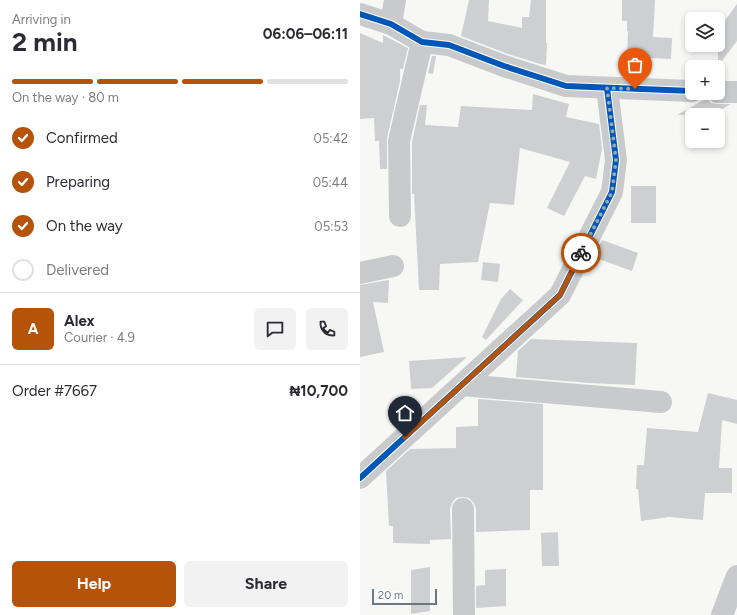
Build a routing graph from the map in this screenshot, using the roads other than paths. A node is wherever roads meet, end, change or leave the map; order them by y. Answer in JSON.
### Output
{"nodes":[{"id":1,"x":395,"y":0,"type":"edge"},
{"id":2,"x":360,"y":14,"type":"edge"},
{"id":3,"x":391,"y":24,"type":"junction"},
{"id":4,"x":422,"y":42,"type":"junction"},
{"id":5,"x":607,"y":88,"type":"junction"},
{"id":6,"x":685,"y":91,"type":"edge"},
{"id":7,"x":725,"y":92,"type":"edge"},
{"id":8,"x":737,"y":92,"type":"edge"},
{"id":9,"x":400,"y":216,"type":"dead end"},
{"id":10,"x":393,"y":266,"type":"dead end"},
{"id":11,"x":360,"y":273,"type":"edge"},
{"id":12,"x":462,"y":385,"type":"junction"},
{"id":13,"x":661,"y":402,"type":"dead end"},
{"id":14,"x":360,"y":478,"type":"edge"},
{"id":15,"x":463,"y":509,"type":"dead end"},
{"id":16,"x":737,"y":576,"type":"edge"},
{"id":17,"x":464,"y":615,"type":"edge"},
{"id":18,"x":722,"y":615,"type":"edge"}],
"edges":[{"from":1,"to":3,"type":"street"},
{"from":2,"to":3,"type":"street"},
{"from":3,"to":4,"type":"street"},
{"from":4,"to":5,"type":"street"},
{"from":4,"to":9,"type":"street"},
{"from":5,"to":6,"type":"street"},
{"from":5,"to":12,"type":"street"},
{"from":7,"to":8,"type":"street"},
{"from":10,"to":11,"type":"street"},
{"from":12,"to":13,"type":"street"},
{"from":12,"to":14,"type":"street"},
{"from":15,"to":17,"type":"street"},
{"from":16,"to":18,"type":"street"}]}
